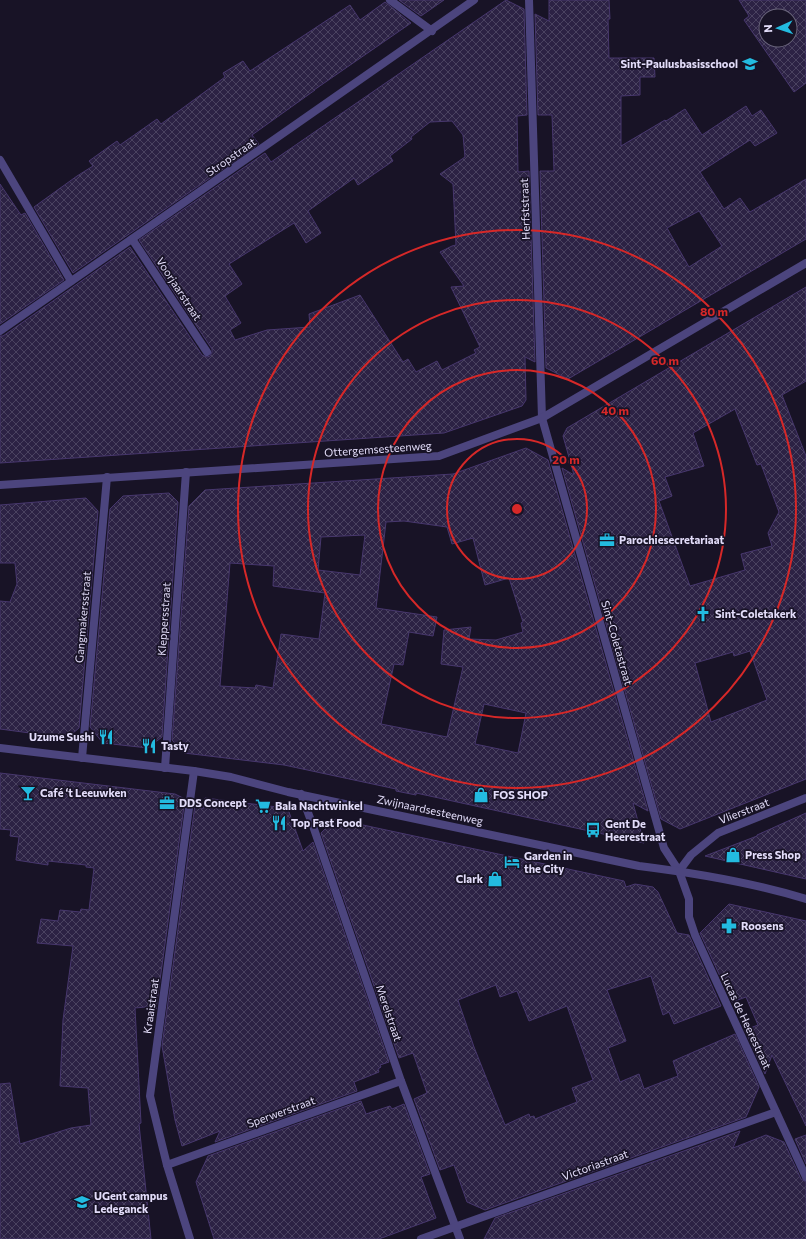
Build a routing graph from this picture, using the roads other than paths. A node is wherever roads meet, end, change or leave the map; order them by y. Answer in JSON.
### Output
{"nodes":[{"id":1,"x":390,"y":0,"type":"edge"},
{"id":2,"x":474,"y":0,"type":"edge"},
{"id":3,"x":529,"y":0,"type":"edge"},
{"id":4,"x":432,"y":31,"type":"junction"},
{"id":5,"x":0,"y":160,"type":"edge"},
{"id":6,"x":132,"y":239,"type":"junction"},
{"id":7,"x":806,"y":263,"type":"edge"},
{"id":8,"x":71,"y":281,"type":"junction"},
{"id":9,"x":0,"y":331,"type":"edge"},
{"id":10,"x":207,"y":352,"type":"dead end"},
{"id":11,"x":542,"y":418,"type":"junction"},
{"id":12,"x":186,"y":472,"type":"junction"},
{"id":13,"x":107,"y":477,"type":"junction"},
{"id":14,"x":0,"y":485,"type":"edge"},
{"id":15,"x":0,"y":748,"type":"edge"},
{"id":16,"x":82,"y":758,"type":"junction"},
{"id":17,"x":165,"y":768,"type":"junction"},
{"id":18,"x":194,"y":771,"type":"junction"},
{"id":19,"x":301,"y":794,"type":"junction"},
{"id":20,"x":806,"y":798,"type":"edge"},
{"id":21,"x":679,"y":871,"type":"junction"},
{"id":22,"x":806,"y":898,"type":"edge"},
{"id":23,"x":401,"y":1081,"type":"junction"},
{"id":24,"x":776,"y":1112,"type":"junction"},
{"id":25,"x":167,"y":1165,"type":"junction"},
{"id":26,"x":806,"y":1177,"type":"edge"},
{"id":27,"x":455,"y":1227,"type":"junction"},
{"id":28,"x":190,"y":1239,"type":"edge"},
{"id":29,"x":421,"y":1239,"type":"edge"},
{"id":30,"x":460,"y":1239,"type":"edge"}],
"edges":[{"from":1,"to":4,"type":"street"},
{"from":2,"to":4,"type":"street","name":"Stropstraat"},
{"from":3,"to":11,"type":"street","name":"Herfststraat"},
{"from":4,"to":6,"type":"street","name":"Stropstraat"},
{"from":5,"to":8,"type":"street"},
{"from":6,"to":8,"type":"street","name":"Stropstraat"},
{"from":6,"to":10,"type":"street","name":"Voorjaarstraat"},
{"from":7,"to":11,"type":"street","name":"Ottergemsesteenweg"},
{"from":8,"to":9,"type":"street","name":"Stropstraat"},
{"from":11,"to":12,"type":"street","name":"Ottergemsesteenweg"},
{"from":11,"to":21,"type":"street","name":"Sint-Coletastraat"},
{"from":12,"to":13,"type":"street","name":"Ottergemsesteenweg"},
{"from":12,"to":17,"type":"street","name":"Kleppersstraat"},
{"from":13,"to":14,"type":"street","name":"Ottergemsesteenweg"},
{"from":13,"to":16,"type":"street","name":"Gangmakersstraat"},
{"from":15,"to":16,"type":"street","name":"Zwijnaardsesteenweg"},
{"from":16,"to":17,"type":"street","name":"Zwijnaardsesteenweg"},
{"from":17,"to":18,"type":"street","name":"Zwijnaardsesteenweg"},
{"from":18,"to":19,"type":"street","name":"Zwijnaardsesteenweg"},
{"from":18,"to":25,"type":"street","name":"Kraaistraat"},
{"from":19,"to":21,"type":"street","name":"Zwijnaardsesteenweg"},
{"from":19,"to":23,"type":"street","name":"Merelstraat"},
{"from":20,"to":21,"type":"street","name":"Vlierstraat"},
{"from":21,"to":22,"type":"street","name":"Zwijnaardsesteenweg"},
{"from":21,"to":24,"type":"street","name":"Lucas de Heerestraat"},
{"from":23,"to":25,"type":"street","name":"Sperwerstraat"},
{"from":23,"to":27,"type":"street","name":"Merelstraat"},
{"from":24,"to":26,"type":"street","name":"Lucas de Heerestraat"},
{"from":24,"to":27,"type":"street","name":"Victoriastraat"},
{"from":25,"to":28,"type":"street","name":"Kraaistraat"},
{"from":27,"to":29,"type":"street","name":"Victoriastraat"},
{"from":27,"to":30,"type":"street","name":"Merelstraat"}]}
